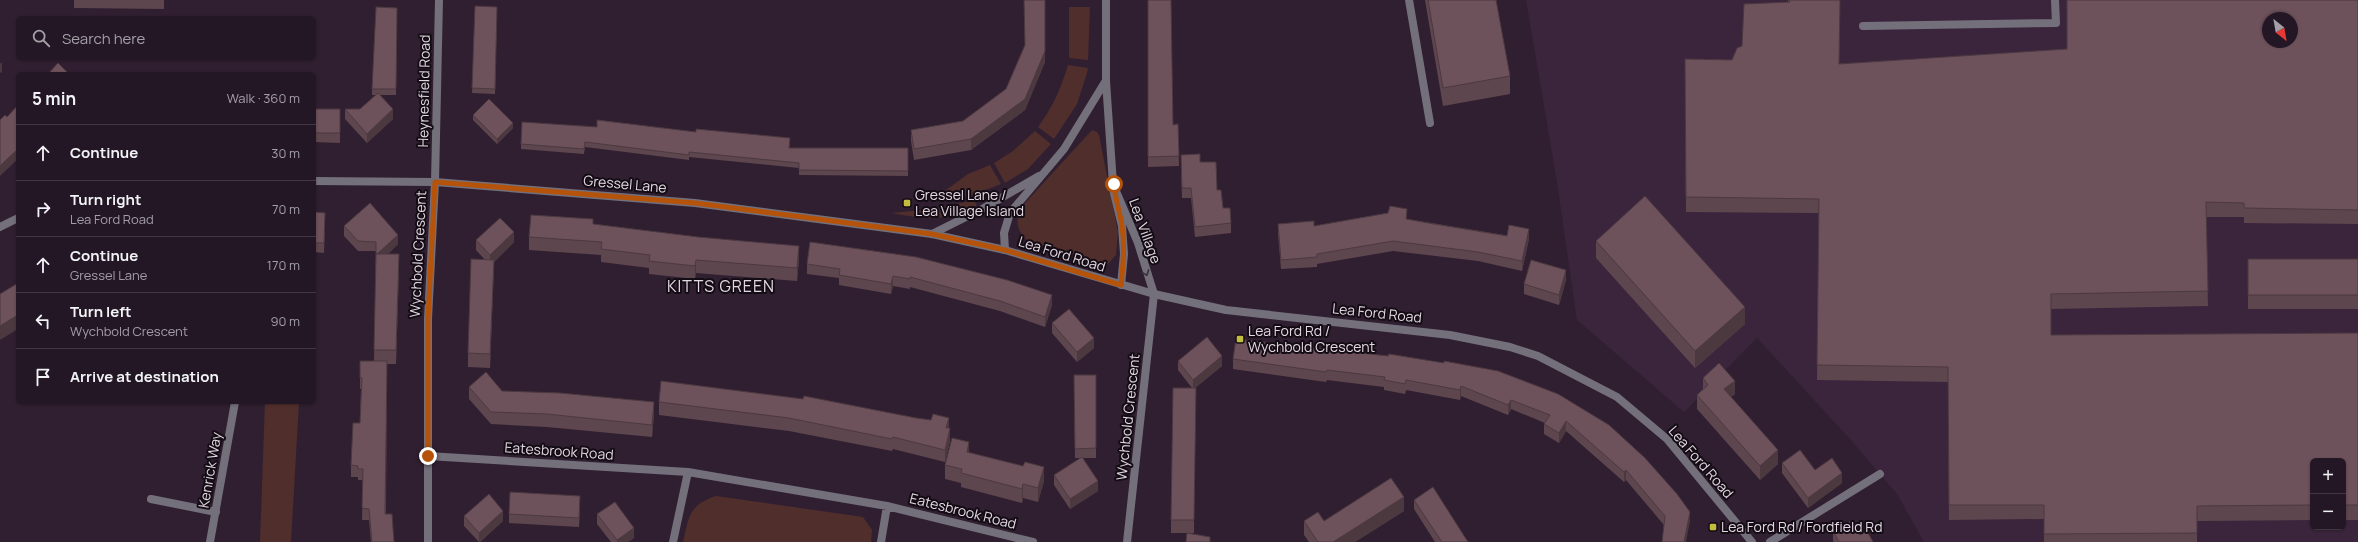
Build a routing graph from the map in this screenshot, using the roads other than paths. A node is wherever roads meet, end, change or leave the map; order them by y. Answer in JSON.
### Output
{"nodes":[{"id":1,"x":439,"y":0,"type":"edge"},
{"id":2,"x":1106,"y":0,"type":"edge"},
{"id":3,"x":1409,"y":0,"type":"edge"},
{"id":4,"x":2055,"y":0,"type":"edge"},
{"id":5,"x":1863,"y":26,"type":"dead end"},
{"id":6,"x":1106,"y":81,"type":"junction"},
{"id":7,"x":1430,"y":123,"type":"dead end"},
{"id":8,"x":1046,"y":171,"type":"junction"},
{"id":9,"x":316,"y":181,"type":"edge"},
{"id":10,"x":435,"y":182,"type":"junction"},
{"id":11,"x":1114,"y":184,"type":"junction"},
{"id":12,"x":16,"y":219,"type":"edge"},
{"id":13,"x":0,"y":228,"type":"edge"},
{"id":14,"x":932,"y":234,"type":"junction"},
{"id":15,"x":1005,"y":250,"type":"junction"},
{"id":16,"x":1121,"y":285,"type":"junction"},
{"id":17,"x":1154,"y":294,"type":"junction"},
{"id":18,"x":235,"y":404,"type":"edge"},
{"id":19,"x":428,"y":456,"type":"junction"},
{"id":20,"x":688,"y":472,"type":"junction"},
{"id":21,"x":1880,"y":474,"type":"dead end"},
{"id":22,"x":152,"y":499,"type":"dead end"},
{"id":23,"x":887,"y":506,"type":"junction"},
{"id":24,"x":216,"y":512,"type":"junction"},
{"id":25,"x":210,"y":542,"type":"edge"},
{"id":26,"x":428,"y":542,"type":"edge"},
{"id":27,"x":673,"y":542,"type":"edge"},
{"id":28,"x":881,"y":542,"type":"edge"},
{"id":29,"x":1033,"y":542,"type":"edge"},
{"id":30,"x":1127,"y":542,"type":"edge"},
{"id":31,"x":1752,"y":542,"type":"edge"},
{"id":32,"x":1770,"y":542,"type":"edge"}],
"edges":[{"from":1,"to":10,"type":"street","name":"Heynesfield Road"},
{"from":2,"to":6,"type":"street","name":"Lea Village"},
{"from":3,"to":7,"type":"street"},
{"from":4,"to":5,"type":"street"},
{"from":6,"to":8,"type":"street"},
{"from":6,"to":11,"type":"street","name":"Lea Village"},
{"from":8,"to":14,"type":"street"},
{"from":8,"to":15,"type":"street"},
{"from":9,"to":10,"type":"street","name":"Gressel Lane"},
{"from":10,"to":14,"type":"street","name":"Gressel Lane"},
{"from":10,"to":19,"type":"street","name":"Wychbold Crescent"},
{"from":11,"to":16,"type":"street"},
{"from":11,"to":17,"type":"street","name":"Lea Village","one_way":true},
{"from":12,"to":13,"type":"street"},
{"from":14,"to":15,"type":"street","name":"Lea Ford Road"},
{"from":15,"to":16,"type":"street","name":"Lea Ford Road"},
{"from":16,"to":17,"type":"street","name":"Lea Ford Road"},
{"from":17,"to":30,"type":"street","name":"Wychbold Crescent"},
{"from":17,"to":31,"type":"street","name":"Lea Ford Road"},
{"from":18,"to":24,"type":"street","name":"Kenrick Way"},
{"from":19,"to":20,"type":"street","name":"Eatesbrook Road"},
{"from":19,"to":26,"type":"street","name":"Wychbold Crescent"},
{"from":20,"to":23,"type":"street","name":"Eatesbrook Road"},
{"from":20,"to":27,"type":"street"},
{"from":21,"to":32,"type":"street"},
{"from":22,"to":24,"type":"street"},
{"from":23,"to":28,"type":"street","name":"Eatesbrook Road"},
{"from":23,"to":29,"type":"street","name":"Eatesbrook Road"},
{"from":24,"to":25,"type":"street","name":"Kenrick Way"}]}
